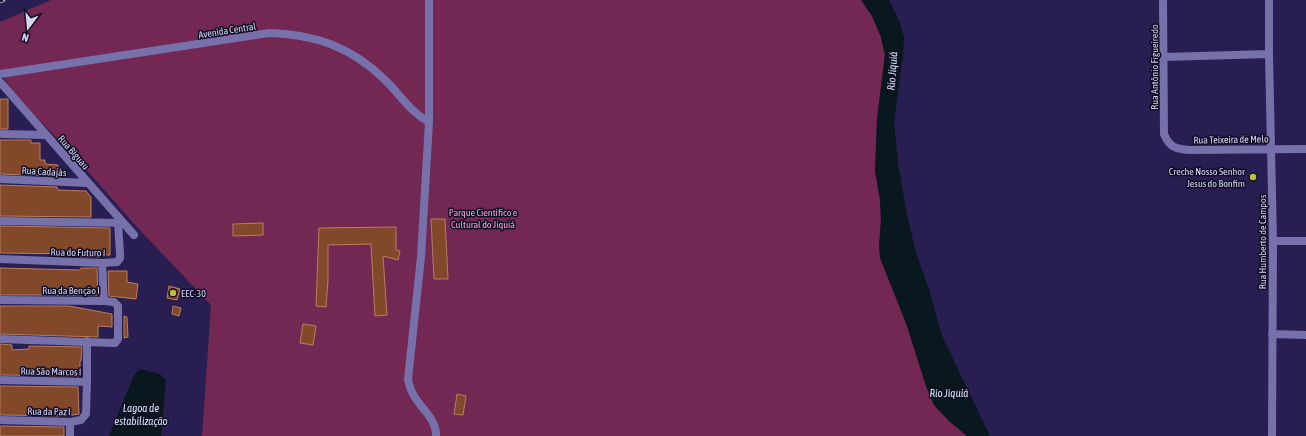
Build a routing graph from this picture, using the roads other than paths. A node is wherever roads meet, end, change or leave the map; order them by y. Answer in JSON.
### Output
{"nodes":[{"id":1,"x":429,"y":0,"type":"edge"},
{"id":2,"x":1163,"y":0,"type":"edge"},
{"id":3,"x":1269,"y":0,"type":"edge"},
{"id":4,"x":1269,"y":54,"type":"junction"},
{"id":5,"x":1164,"y":57,"type":"junction"},
{"id":6,"x":0,"y":74,"type":"edge"},
{"id":7,"x":0,"y":82,"type":"edge"},
{"id":8,"x":429,"y":122,"type":"junction"},
{"id":9,"x":0,"y":134,"type":"edge"},
{"id":10,"x":1164,"y":134,"type":"joint"},
{"id":11,"x":46,"y":135,"type":"junction"},
{"id":12,"x":1271,"y":149,"type":"junction"},
{"id":13,"x":1306,"y":149,"type":"edge"},
{"id":14,"x":0,"y":179,"type":"edge"},
{"id":15,"x":88,"y":183,"type":"junction"},
{"id":16,"x":0,"y":220,"type":"edge"},
{"id":17,"x":120,"y":223,"type":"junction"},
{"id":18,"x":134,"y":235,"type":"dead end"},
{"id":19,"x":1272,"y":241,"type":"junction"},
{"id":20,"x":1306,"y":241,"type":"edge"},
{"id":21,"x":0,"y":259,"type":"edge"},
{"id":22,"x":102,"y":263,"type":"junction"},
{"id":23,"x":0,"y":300,"type":"edge"},
{"id":24,"x":104,"y":301,"type":"junction"},
{"id":25,"x":1272,"y":334,"type":"junction"},
{"id":26,"x":1306,"y":335,"type":"edge"},
{"id":27,"x":0,"y":339,"type":"edge"},
{"id":28,"x":88,"y":341,"type":"junction"},
{"id":29,"x":0,"y":380,"type":"edge"},
{"id":30,"x":87,"y":382,"type":"junction"},
{"id":31,"x":0,"y":420,"type":"edge"},
{"id":32,"x":70,"y":422,"type":"junction"},
{"id":33,"x":70,"y":436,"type":"edge"},
{"id":34,"x":436,"y":436,"type":"edge"},
{"id":35,"x":1272,"y":436,"type":"edge"}],
"edges":[{"from":1,"to":8,"type":"street"},
{"from":2,"to":5,"type":"street","name":"Rua Antônio Figueiredo"},
{"from":3,"to":4,"type":"street","name":"Rua Humberto de Campos"},
{"from":4,"to":5,"type":"street"},
{"from":4,"to":12,"type":"street","name":"Rua Humberto de Campos"},
{"from":5,"to":10,"type":"street","name":"Rua Antônio Figueiredo"},
{"from":6,"to":8,"type":"street","name":"Avenida Central"},
{"from":7,"to":11,"type":"street","name":"Rua Biguau"},
{"from":8,"to":34,"type":"street"},
{"from":9,"to":11,"type":"street"},
{"from":10,"to":12,"type":"street","name":"Rua Teixeira de Melo"},
{"from":11,"to":15,"type":"street","name":"Rua Biguau"},
{"from":12,"to":13,"type":"street","name":"Rua Teixeira de Melo"},
{"from":12,"to":19,"type":"street","name":"Rua Humberto de Campos"},
{"from":14,"to":15,"type":"street","name":"Rua Cadajás"},
{"from":15,"to":17,"type":"street","name":"Rua Biguau"},
{"from":16,"to":17,"type":"street"},
{"from":17,"to":18,"type":"street","name":"Rua Biguau"},
{"from":17,"to":22,"type":"street","name":"Rua do Futuro I"},
{"from":19,"to":20,"type":"street"},
{"from":19,"to":25,"type":"street","name":"Rua Humberto de Campos"},
{"from":21,"to":22,"type":"street","name":"Rua do Futuro I"},
{"from":22,"to":24,"type":"street","name":"Rua da Benção I"},
{"from":23,"to":24,"type":"street","name":"Rua da Benção I"},
{"from":24,"to":28,"type":"street"},
{"from":25,"to":26,"type":"street"},
{"from":25,"to":35,"type":"street","name":"Rua Humberto de Campos"},
{"from":27,"to":28,"type":"street"},
{"from":28,"to":30,"type":"street","name":"Rua São Marcos I"},
{"from":29,"to":30,"type":"street","name":"Rua São Marcos I"},
{"from":30,"to":32,"type":"street","name":"Rua da Paz I"},
{"from":31,"to":32,"type":"street","name":"Rua da Paz I"},
{"from":32,"to":33,"type":"street"}]}
